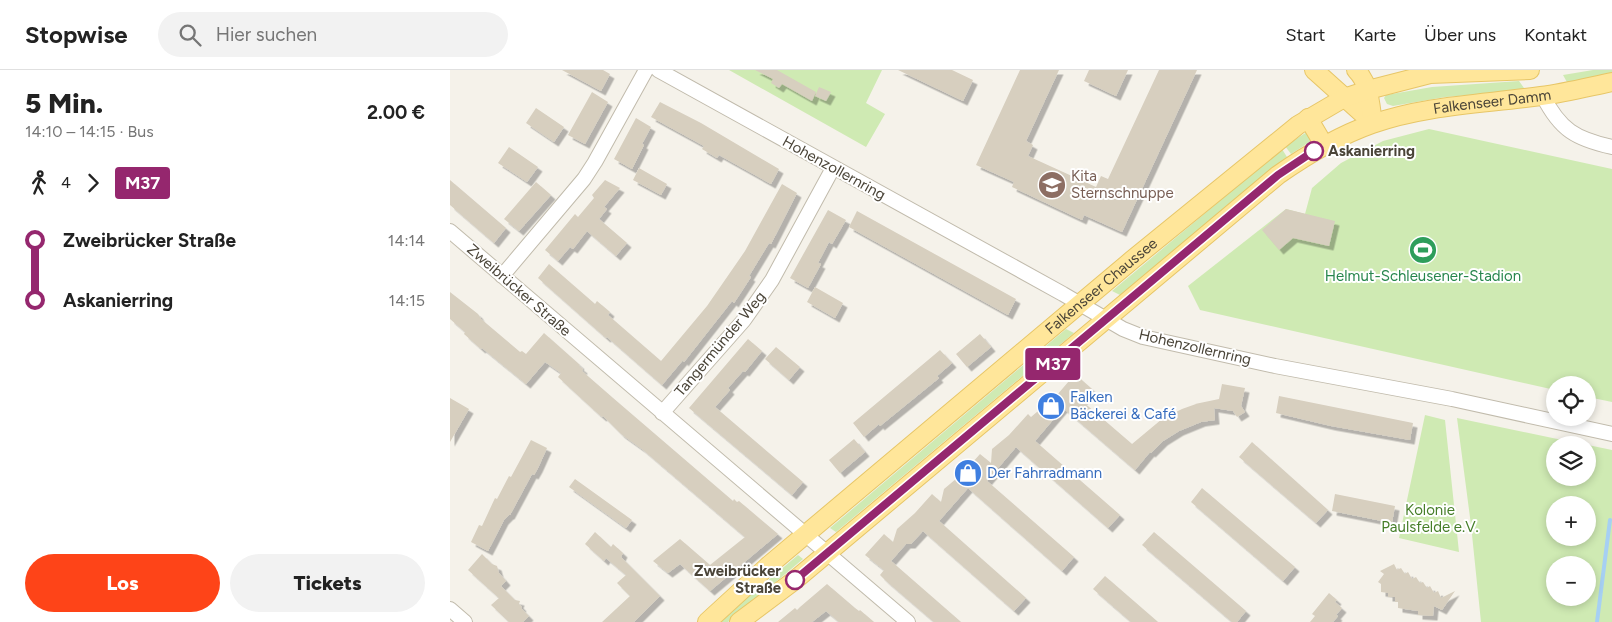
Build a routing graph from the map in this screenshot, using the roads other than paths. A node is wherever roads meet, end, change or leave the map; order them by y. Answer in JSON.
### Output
{"nodes":[{"id":1,"x":646,"y":70,"type":"edge"},
{"id":2,"x":658,"y":70,"type":"edge"},
{"id":3,"x":1314,"y":70,"type":"edge"},
{"id":4,"x":1356,"y":70,"type":"edge"},
{"id":5,"x":1530,"y":70,"type":"edge"},
{"id":6,"x":1535,"y":70,"type":"edge"},
{"id":7,"x":1423,"y":72,"type":"edge"},
{"id":8,"x":1612,"y":82,"type":"edge"},
{"id":9,"x":1368,"y":90,"type":"junction"},
{"id":10,"x":1543,"y":96,"type":"junction"},
{"id":11,"x":1344,"y":98,"type":"junction"},
{"id":12,"x":1308,"y":118,"type":"junction"},
{"id":13,"x":1373,"y":123,"type":"junction"},
{"id":14,"x":1324,"y":146,"type":"junction"},
{"id":15,"x":1612,"y":147,"type":"edge"},
{"id":16,"x":833,"y":168,"type":"junction"},
{"id":17,"x":450,"y":230,"type":"edge"},
{"id":18,"x":502,"y":276,"type":"junction"},
{"id":19,"x":1081,"y":304,"type":"junction"},
{"id":20,"x":1107,"y":320,"type":"junction"},
{"id":21,"x":662,"y":413,"type":"junction"},
{"id":22,"x":1612,"y":434,"type":"edge"},
{"id":23,"x":805,"y":534,"type":"junction"},
{"id":24,"x":827,"y":552,"type":"junction"},
{"id":25,"x":450,"y":609,"type":"edge"},
{"id":26,"x":465,"y":622,"type":"edge"},
{"id":27,"x":707,"y":622,"type":"edge"},
{"id":28,"x":739,"y":622,"type":"edge"},
{"id":29,"x":908,"y":622,"type":"edge"}],
"edges":[{"from":1,"to":18,"type":"street"},
{"from":2,"to":16,"type":"street","name":"Hohenzollernring"},
{"from":3,"to":11,"type":"main road"},
{"from":4,"to":9,"type":"main road"},
{"from":5,"to":7,"type":"main road","name":"Falkenseer Damm"},
{"from":6,"to":10,"type":"main road"},
{"from":7,"to":9,"type":"main road","name":"Falkenseer Chaussee"},
{"from":8,"to":10,"type":"main road","name":"Falkenseer Damm"},
{"from":9,"to":11,"type":"main road","name":"Falkenseer Chaussee"},
{"from":9,"to":13,"type":"main road"},
{"from":10,"to":13,"type":"main road","name":"Falkenseer Damm"},
{"from":10,"to":15,"type":"street"},
{"from":11,"to":12,"type":"main road","name":"Falkenseer Chaussee"},
{"from":11,"to":13,"type":"main road"},
{"from":12,"to":14,"type":"main road"},
{"from":12,"to":19,"type":"main road","name":"Falkenseer Chaussee"},
{"from":13,"to":14,"type":"main road","name":"Falkenseer Chaussee"},
{"from":14,"to":20,"type":"main road","name":"Falkenseer Chaussee"},
{"from":16,"to":19,"type":"street","name":"Hohenzollernring"},
{"from":16,"to":21,"type":"street","name":"Tangermünder Weg"},
{"from":17,"to":18,"type":"street","name":"Zweibrücker Straße"},
{"from":18,"to":21,"type":"street","name":"Zweibrücker Straße"},
{"from":19,"to":20,"type":"street","name":"Hohenzollernring"},
{"from":19,"to":23,"type":"main road","name":"Falkenseer Chaussee"},
{"from":20,"to":22,"type":"street","name":"Hohenzollernring"},
{"from":20,"to":24,"type":"main road","name":"Falkenseer Chaussee"},
{"from":21,"to":23,"type":"street","name":"Zweibrücker Straße"},
{"from":23,"to":24,"type":"street","name":"Zweibrücker Straße"},
{"from":23,"to":27,"type":"main road","name":"Falkenseer Chaussee"},
{"from":24,"to":28,"type":"main road","name":"Falkenseer Chaussee"},
{"from":24,"to":29,"type":"street","name":"Zweibrücker Straße"},
{"from":25,"to":26,"type":"street"}]}
